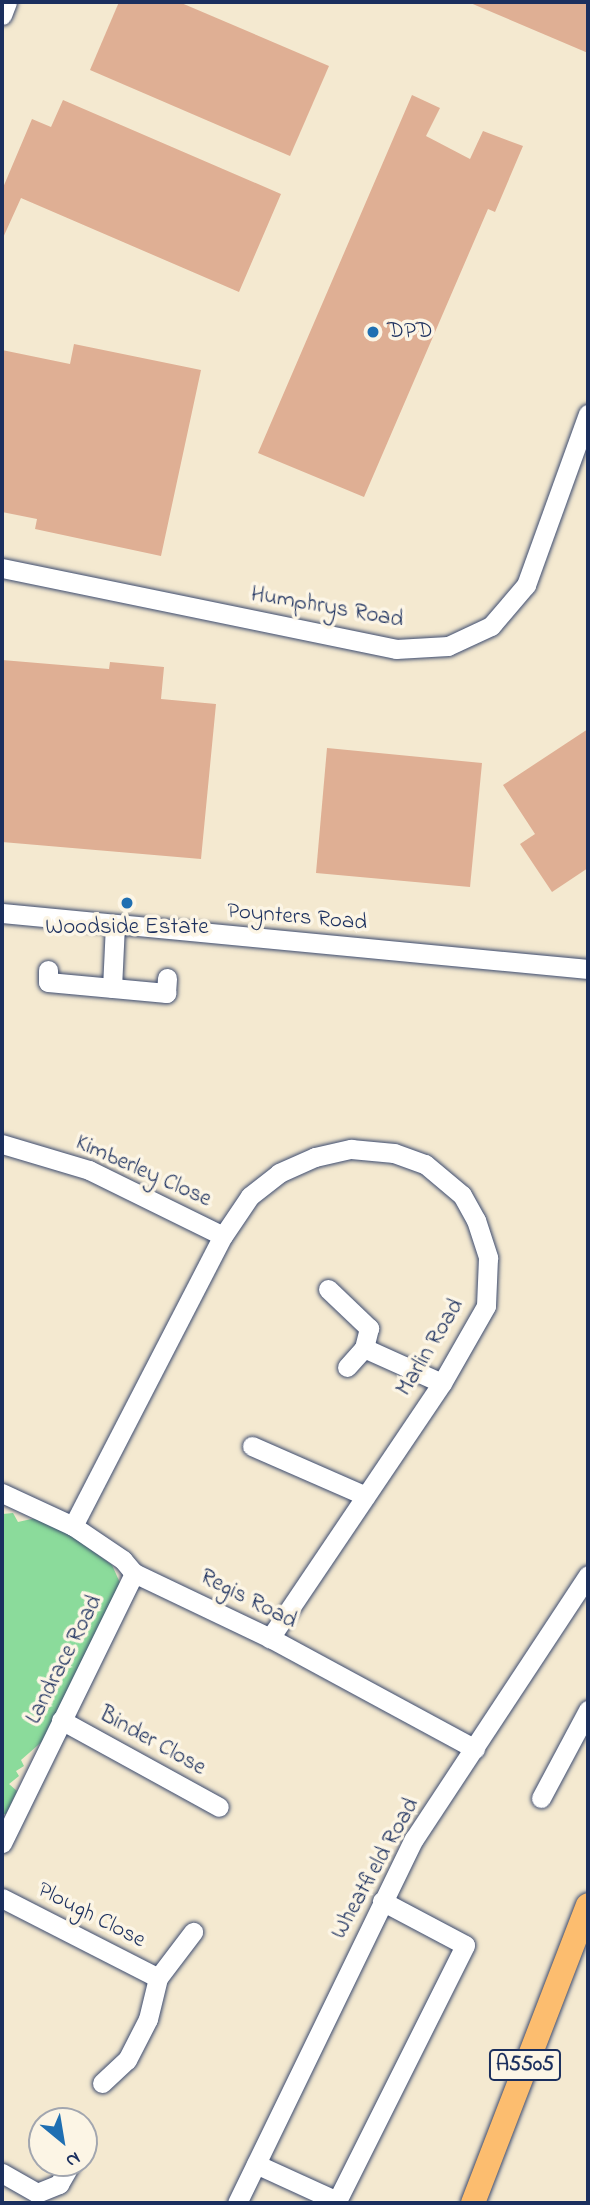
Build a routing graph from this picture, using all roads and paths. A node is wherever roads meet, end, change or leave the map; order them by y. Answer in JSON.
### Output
{"nodes":[{"id":1,"x":8,"y":2,"type":"edge"},
{"id":2,"x":2,"y":15,"type":"edge"},
{"id":3,"x":588,"y":414,"type":"edge"},
{"id":4,"x":2,"y":568,"type":"edge"},
{"id":5,"x":2,"y":913,"type":"edge"},
{"id":6,"x":115,"y":925,"type":"junction"},
{"id":7,"x":588,"y":968,"type":"edge"},
{"id":8,"x":48,"y":970,"type":"dead end"},
{"id":9,"x":167,"y":978,"type":"dead end"},
{"id":10,"x":111,"y":988,"type":"junction"},
{"id":11,"x":2,"y":1144,"type":"edge"},
{"id":12,"x":223,"y":1236,"type":"junction"},
{"id":13,"x":328,"y":1289,"type":"dead end"},
{"id":14,"x":364,"y":1348,"type":"junction"},
{"id":15,"x":347,"y":1367,"type":"dead end"},
{"id":16,"x":442,"y":1383,"type":"junction"},
{"id":17,"x":252,"y":1446,"type":"dead end"},
{"id":18,"x":2,"y":1493,"type":"edge"},
{"id":19,"x":366,"y":1496,"type":"junction"},
{"id":20,"x":73,"y":1526,"type":"junction"},
{"id":21,"x":134,"y":1573,"type":"junction"},
{"id":22,"x":586,"y":1587,"type":"edge"},
{"id":23,"x":270,"y":1638,"type":"junction"},
{"id":24,"x":588,"y":1710,"type":"edge"},
{"id":25,"x":61,"y":1720,"type":"junction"},
{"id":26,"x":475,"y":1749,"type":"junction"},
{"id":27,"x":541,"y":1798,"type":"dead end"},
{"id":28,"x":219,"y":1807,"type":"dead end"},
{"id":29,"x":2,"y":1843,"type":"edge"},
{"id":30,"x":2,"y":1898,"type":"edge"},
{"id":31,"x":382,"y":1901,"type":"junction"},
{"id":32,"x":588,"y":1905,"type":"edge"},
{"id":33,"x":194,"y":1932,"type":"dead end"},
{"id":34,"x":158,"y":1978,"type":"junction"},
{"id":35,"x":102,"y":2083,"type":"dead end"},
{"id":36,"x":256,"y":2164,"type":"junction"},
{"id":37,"x":2,"y":2174,"type":"edge"},
{"id":38,"x":62,"y":2177,"type":"edge"},
{"id":39,"x":237,"y":2203,"type":"edge"},
{"id":40,"x":473,"y":2203,"type":"edge"}],
"edges":[{"from":1,"to":2,"type":"street"},
{"from":3,"to":4,"type":"street","name":"Humphrys Road"},
{"from":5,"to":6,"type":"street","name":"Poynters Road"},
{"from":6,"to":7,"type":"street","name":"Poynters Road"},
{"from":6,"to":10,"type":"street"},
{"from":8,"to":10,"type":"street"},
{"from":9,"to":10,"type":"street"},
{"from":11,"to":12,"type":"street","name":"Kimberley Close"},
{"from":12,"to":16,"type":"street","name":"Marlin Road"},
{"from":12,"to":20,"type":"street","name":"Marlin Road"},
{"from":13,"to":14,"type":"street"},
{"from":14,"to":15,"type":"street"},
{"from":14,"to":16,"type":"street"},
{"from":16,"to":19,"type":"street","name":"Marlin Road"},
{"from":17,"to":19,"type":"street"},
{"from":18,"to":20,"type":"street","name":"Regis Road"},
{"from":19,"to":23,"type":"street","name":"Marlin Road"},
{"from":20,"to":21,"type":"street","name":"Regis Road"},
{"from":21,"to":23,"type":"street","name":"Regis Road"},
{"from":21,"to":25,"type":"street","name":"Landrace Road"},
{"from":22,"to":26,"type":"street","name":"Wheatfield Road"},
{"from":23,"to":26,"type":"street","name":"Regis Road"},
{"from":24,"to":27,"type":"street"},
{"from":25,"to":28,"type":"street","name":"Binder Close"},
{"from":25,"to":29,"type":"street","name":"Landrace Road"},
{"from":26,"to":31,"type":"street","name":"Wheatfield Road"},
{"from":30,"to":34,"type":"street","name":"Plough Close"},
{"from":31,"to":36,"type":"street","name":"Wheatfield Road"},
{"from":31,"to":36,"type":"street"},
{"from":32,"to":40,"type":"main road","number":"A5505"},
{"from":33,"to":34,"type":"street","name":"Plough Close"},
{"from":34,"to":35,"type":"street","name":"Plough Close"},
{"from":36,"to":39,"type":"street","name":"Wheatfield Road"},
{"from":37,"to":38,"type":"street"}]}
